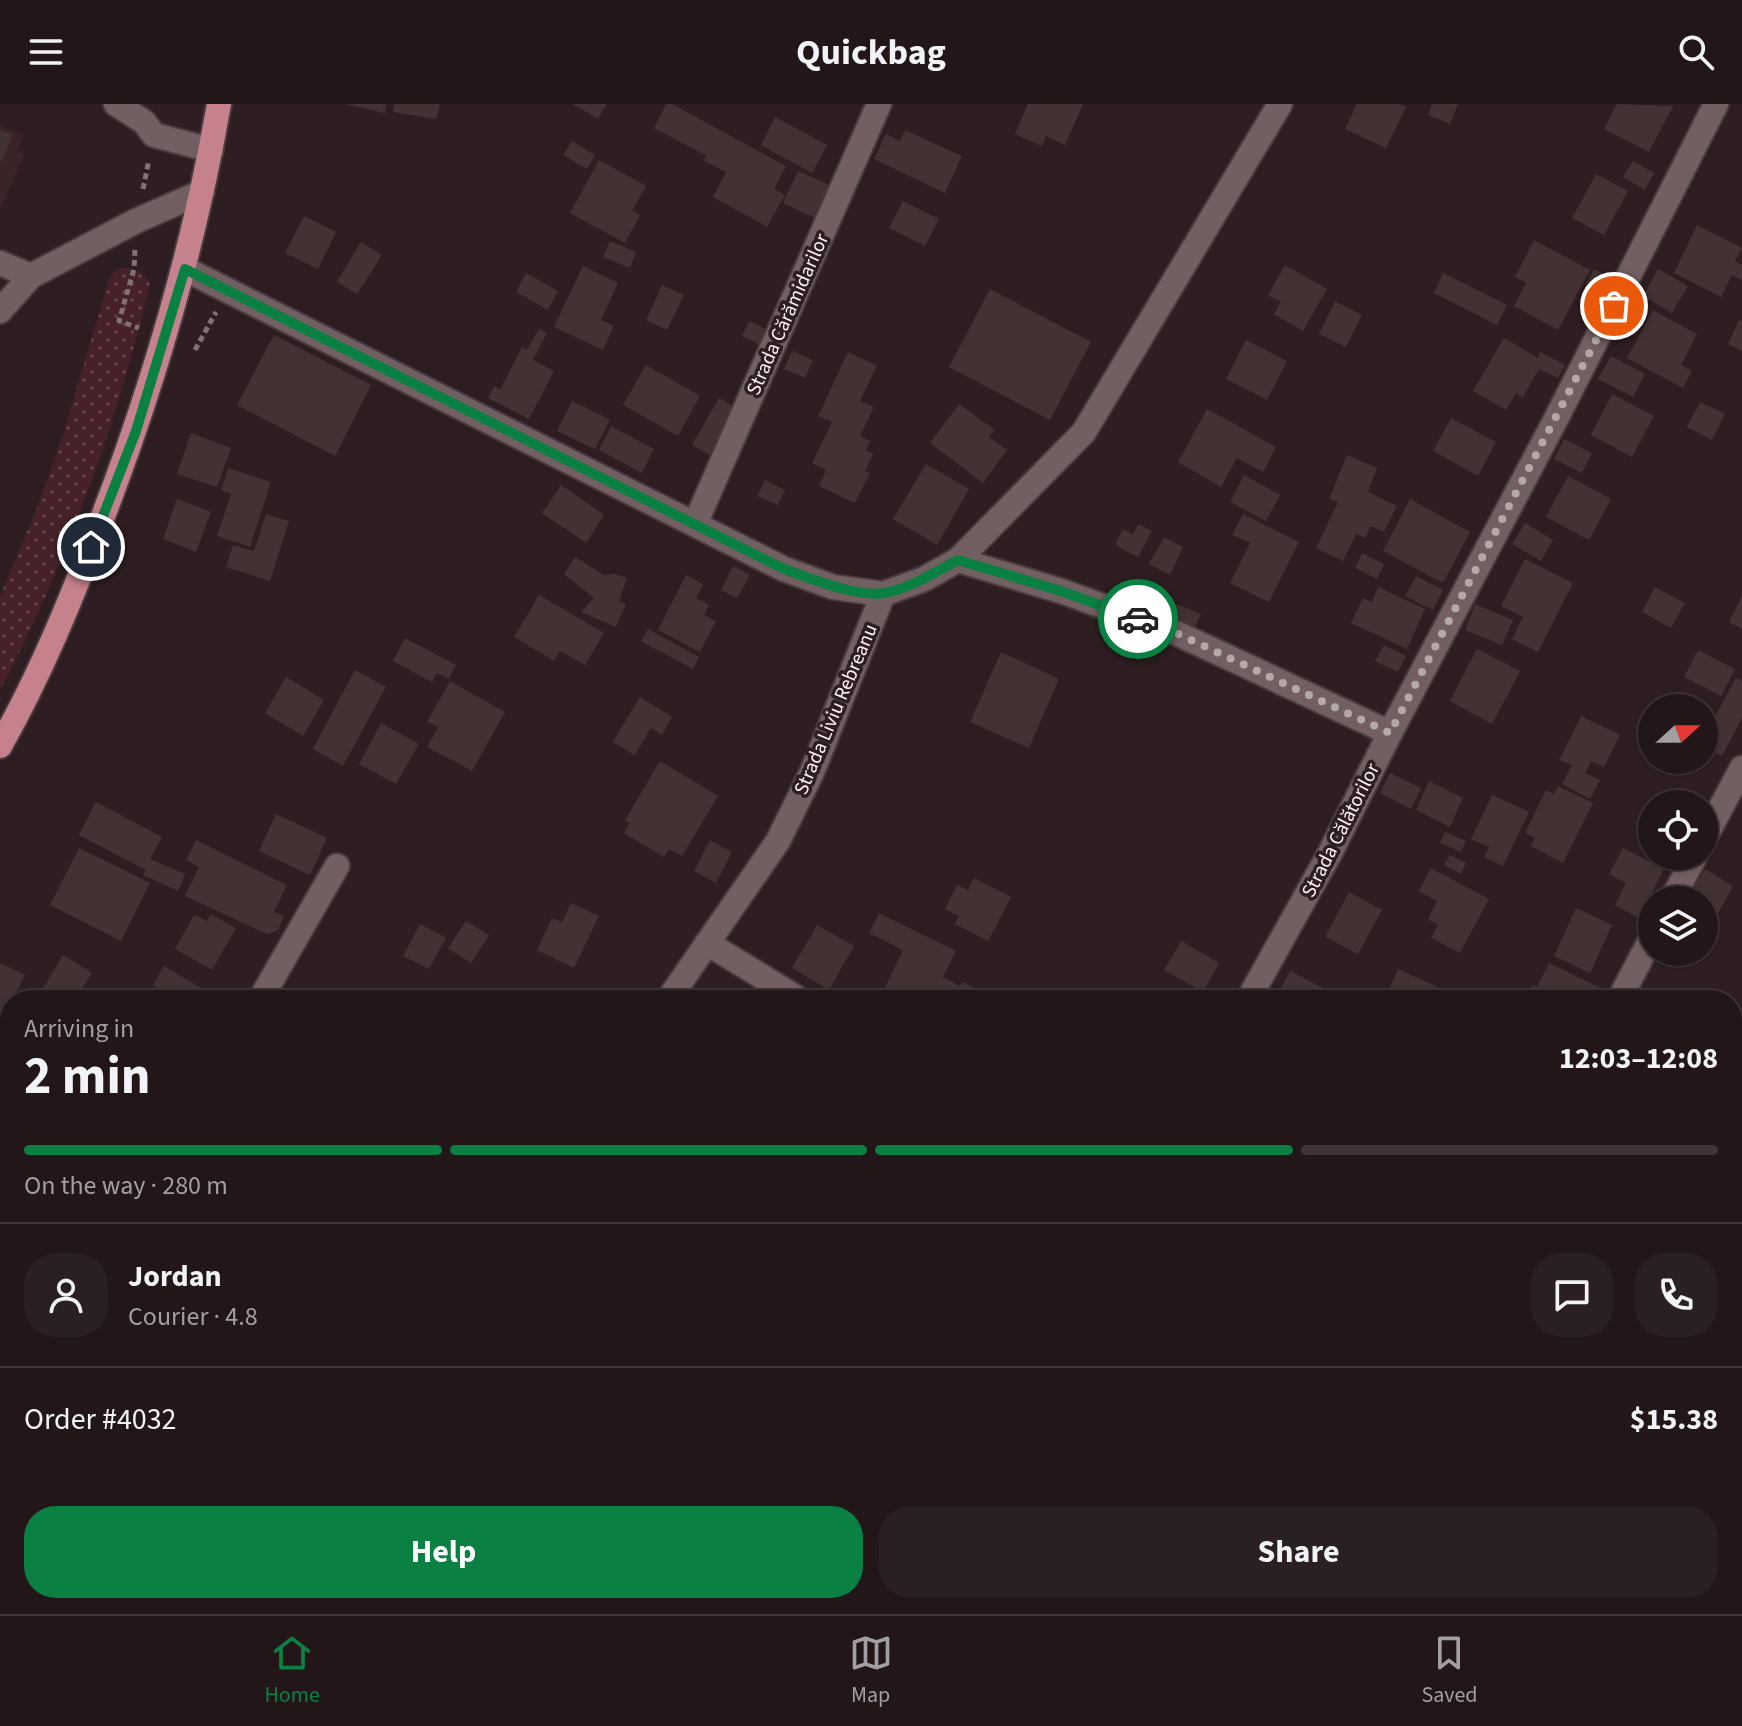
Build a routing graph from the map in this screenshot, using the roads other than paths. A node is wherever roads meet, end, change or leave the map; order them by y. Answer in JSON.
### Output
{"nodes":[{"id":1,"x":117,"y":104,"type":"edge"},
{"id":2,"x":127,"y":104,"type":"edge"},
{"id":3,"x":219,"y":104,"type":"edge"},
{"id":4,"x":879,"y":104,"type":"edge"},
{"id":5,"x":1280,"y":104,"type":"edge"},
{"id":6,"x":1716,"y":104,"type":"edge"},
{"id":7,"x":211,"y":150,"type":"junction"},
{"id":8,"x":202,"y":192,"type":"junction"},
{"id":9,"x":0,"y":263,"type":"edge"},
{"id":10,"x":185,"y":269,"type":"junction"},
{"id":11,"x":31,"y":276,"type":"junction"},
{"id":12,"x":0,"y":311,"type":"edge"},
{"id":13,"x":695,"y":524,"type":"junction"},
{"id":14,"x":958,"y":560,"type":"junction"},
{"id":15,"x":883,"y":594,"type":"junction"},
{"id":16,"x":1390,"y":733,"type":"junction"},
{"id":17,"x":0,"y":746,"type":"edge"},
{"id":18,"x":1742,"y":768,"type":"edge"},
{"id":19,"x":1718,"y":813,"type":"edge"},
{"id":20,"x":337,"y":866,"type":"dead end"},
{"id":21,"x":707,"y":943,"type":"junction"},
{"id":22,"x":1638,"y":964,"type":"edge"},
{"id":23,"x":266,"y":990,"type":"edge"},
{"id":24,"x":675,"y":990,"type":"edge"},
{"id":25,"x":784,"y":990,"type":"edge"},
{"id":26,"x":1254,"y":990,"type":"edge"},
{"id":27,"x":1624,"y":990,"type":"edge"}],
"edges":[{"from":1,"to":2,"type":"street"},
{"from":1,"to":7,"type":"street"},
{"from":3,"to":7,"type":"main road"},
{"from":4,"to":13,"type":"street","name":"Strada Cărămidarilor"},
{"from":5,"to":14,"type":"street"},
{"from":6,"to":16,"type":"street","name":"Strada Călătorilor"},
{"from":7,"to":8,"type":"main road"},
{"from":8,"to":10,"type":"main road"},
{"from":8,"to":11,"type":"street"},
{"from":9,"to":11,"type":"street"},
{"from":10,"to":13,"type":"street"},
{"from":10,"to":17,"type":"main road"},
{"from":11,"to":12,"type":"street"},
{"from":13,"to":15,"type":"street"},
{"from":14,"to":15,"type":"street"},
{"from":14,"to":16,"type":"street"},
{"from":15,"to":21,"type":"street","name":"Strada Liviu Rebreanu"},
{"from":16,"to":26,"type":"street","name":"Strada Călătorilor"},
{"from":18,"to":19,"type":"street"},
{"from":20,"to":23,"type":"street"},
{"from":21,"to":24,"type":"street","name":"Strada Liviu Rebreanu"},
{"from":21,"to":25,"type":"street"},
{"from":22,"to":27,"type":"street"}]}
